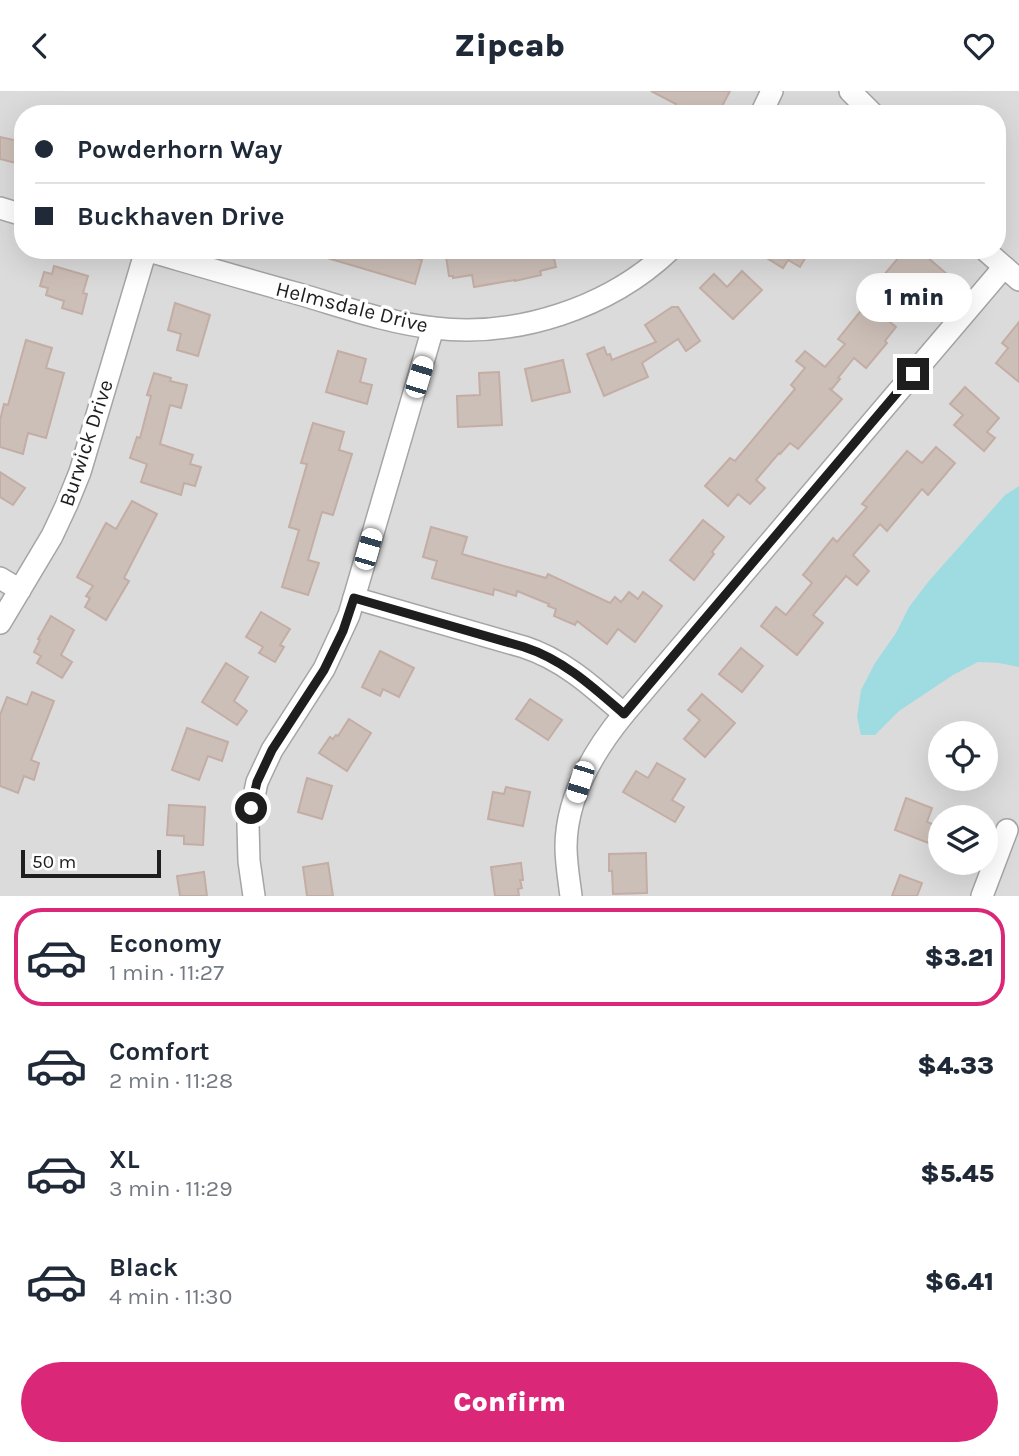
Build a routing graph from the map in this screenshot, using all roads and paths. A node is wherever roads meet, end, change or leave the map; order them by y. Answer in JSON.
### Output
{"nodes":[{"id":1,"x":850,"y":91,"type":"edge"},
{"id":2,"x":864,"y":105,"type":"edge"},
{"id":3,"x":143,"y":259,"type":"edge"},
{"id":4,"x":177,"y":259,"type":"edge"},
{"id":5,"x":661,"y":259,"type":"edge"},
{"id":6,"x":995,"y":259,"type":"edge"},
{"id":7,"x":1011,"y":274,"type":"edge"},
{"id":8,"x":433,"y":328,"type":"junction"},
{"id":9,"x":0,"y":578,"type":"edge"},
{"id":10,"x":20,"y":590,"type":"junction"},
{"id":11,"x":354,"y":598,"type":"junction"},
{"id":12,"x":0,"y":623,"type":"edge"},
{"id":13,"x":624,"y":714,"type":"junction"},
{"id":14,"x":1007,"y":830,"type":"dead end"},
{"id":15,"x":254,"y":896,"type":"edge"},
{"id":16,"x":571,"y":896,"type":"edge"},
{"id":17,"x":982,"y":896,"type":"edge"}],
"edges":[{"from":1,"to":2,"type":"street"},
{"from":3,"to":10,"type":"street","name":"Burwick Drive"},
{"from":4,"to":8,"type":"street","name":"Helmsdale Drive"},
{"from":5,"to":8,"type":"street","name":"Helmsdale Drive"},
{"from":6,"to":7,"type":"street"},
{"from":7,"to":13,"type":"street"},
{"from":8,"to":11,"type":"street"},
{"from":9,"to":10,"type":"street"},
{"from":10,"to":12,"type":"street","name":"Burwick Drive"},
{"from":11,"to":13,"type":"street"},
{"from":11,"to":15,"type":"street"},
{"from":13,"to":16,"type":"street"},
{"from":14,"to":17,"type":"street"}]}
